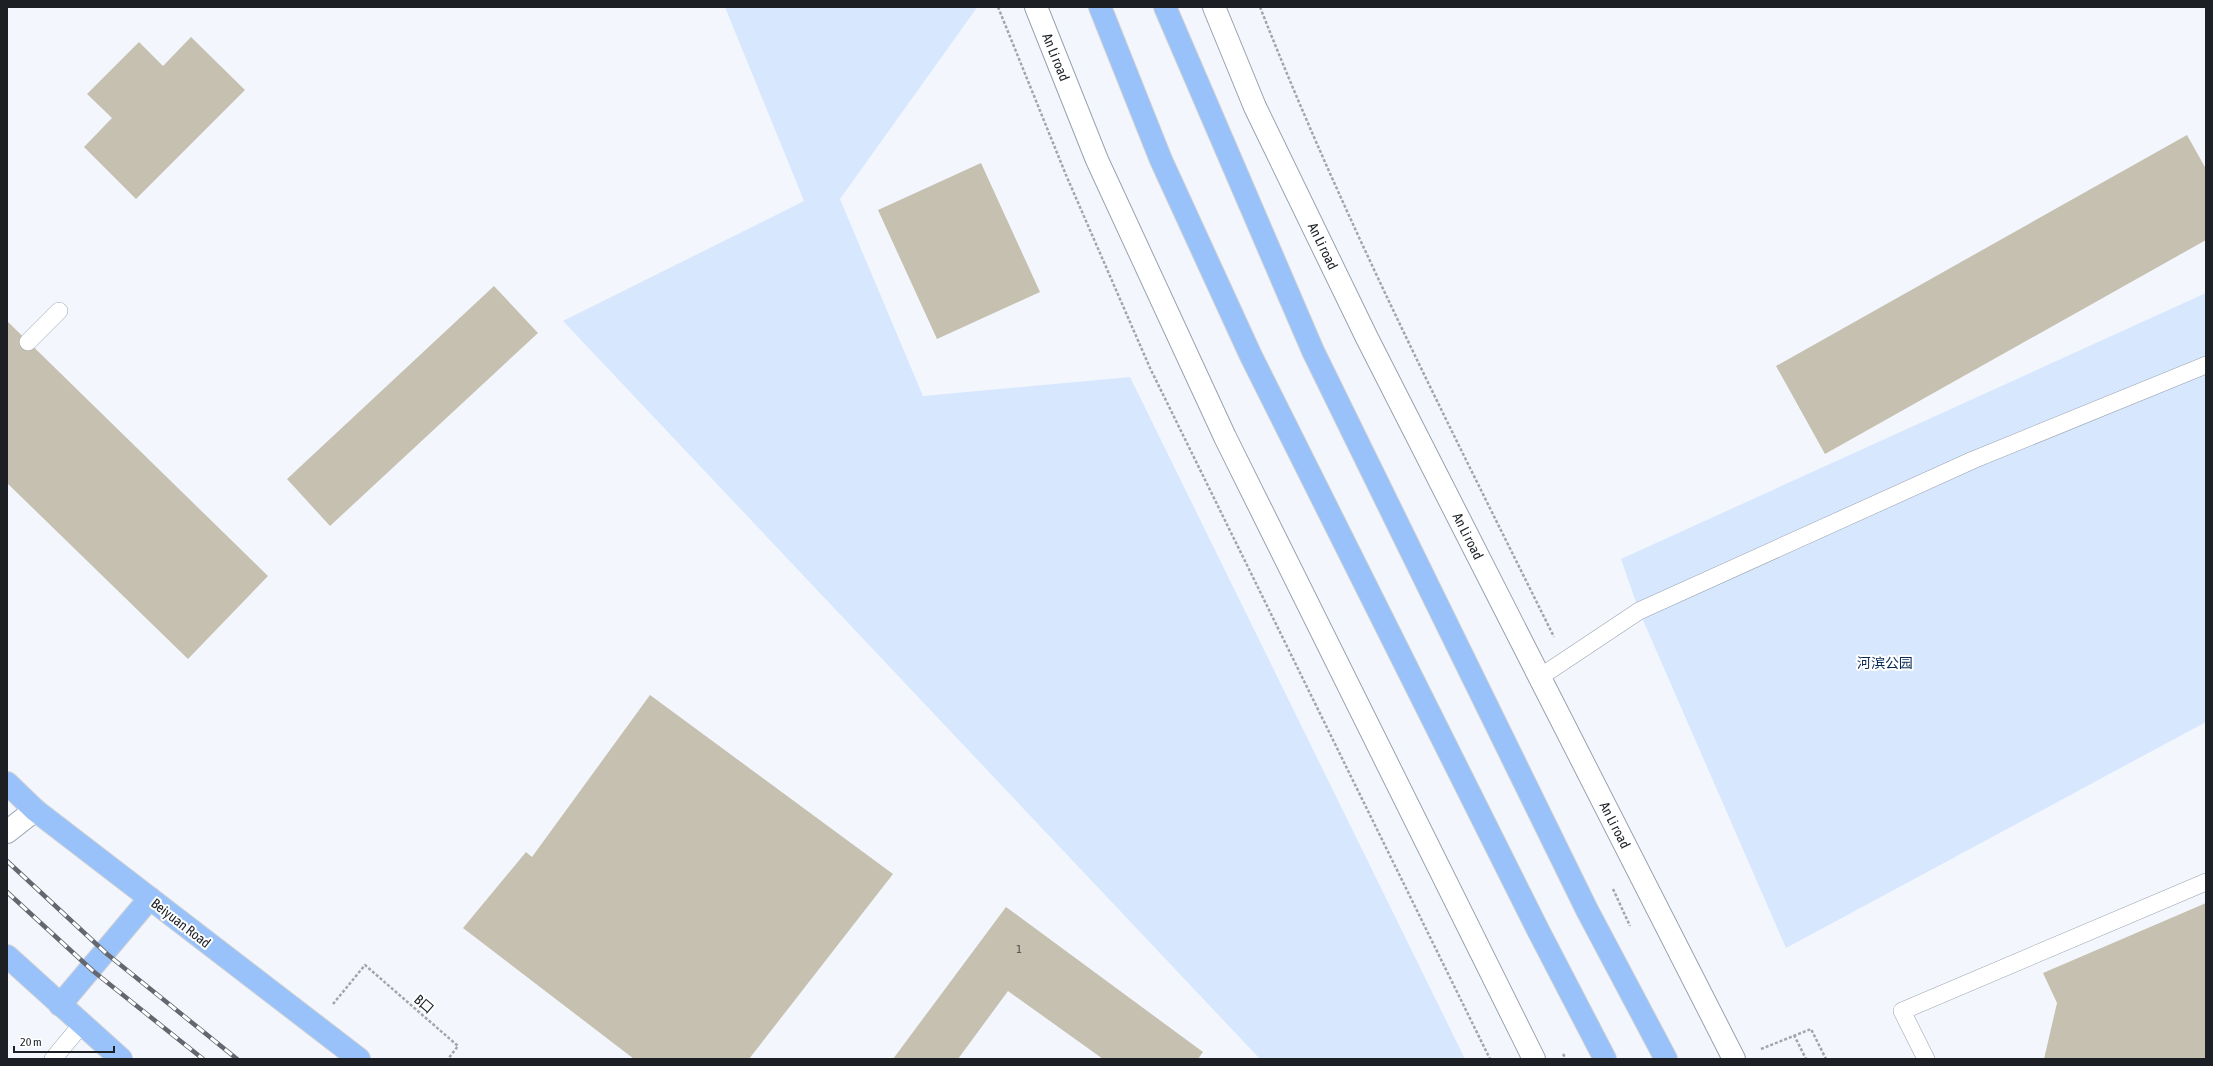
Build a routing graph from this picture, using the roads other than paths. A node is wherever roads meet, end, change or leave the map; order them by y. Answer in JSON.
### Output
{"nodes":[{"id":1,"x":1036,"y":7,"type":"edge"},
{"id":2,"x":1100,"y":7,"type":"edge"},
{"id":3,"x":1165,"y":7,"type":"edge"},
{"id":4,"x":1214,"y":7,"type":"edge"},
{"id":5,"x":59,"y":311,"type":"dead end"},
{"id":6,"x":28,"y":342,"type":"dead end"},
{"id":7,"x":2206,"y":365,"type":"edge"},
{"id":8,"x":1540,"y":677,"type":"junction"},
{"id":9,"x":7,"y":784,"type":"edge"},
{"id":10,"x":35,"y":810,"type":"junction"},
{"id":11,"x":7,"y":832,"type":"edge"},
{"id":12,"x":2206,"y":882,"type":"edge"},
{"id":13,"x":150,"y":898,"type":"junction"},
{"id":14,"x":7,"y":956,"type":"edge"},
{"id":15,"x":60,"y":1005,"type":"junction"},
{"id":16,"x":82,"y":1024,"type":"junction"},
{"id":17,"x":53,"y":1059,"type":"edge"},
{"id":18,"x":121,"y":1059,"type":"edge"},
{"id":19,"x":358,"y":1059,"type":"edge"},
{"id":20,"x":1534,"y":1059,"type":"edge"},
{"id":21,"x":1604,"y":1059,"type":"edge"},
{"id":22,"x":1666,"y":1059,"type":"edge"},
{"id":23,"x":1734,"y":1059,"type":"edge"},
{"id":24,"x":1926,"y":1059,"type":"edge"}],
"edges":[{"from":1,"to":20,"type":"street","name":"An Li road"},
{"from":2,"to":21,"type":"main road"},
{"from":3,"to":22,"type":"main road"},
{"from":4,"to":8,"type":"street","name":"An Li road"},
{"from":5,"to":6,"type":"lane"},
{"from":7,"to":8,"type":"lane"},
{"from":8,"to":23,"type":"street","name":"An Li road"},
{"from":9,"to":10,"type":"main road","name":"Beiyuan Road"},
{"from":10,"to":11,"type":"street"},
{"from":10,"to":13,"type":"main road","name":"Beiyuan Road"},
{"from":12,"to":24,"type":"lane"},
{"from":13,"to":15,"type":"main road"},
{"from":13,"to":19,"type":"main road","name":"Beiyuan Road"},
{"from":14,"to":15,"type":"main road"},
{"from":15,"to":16,"type":"main road"},
{"from":16,"to":17,"type":"lane"},
{"from":16,"to":18,"type":"main road"}]}
